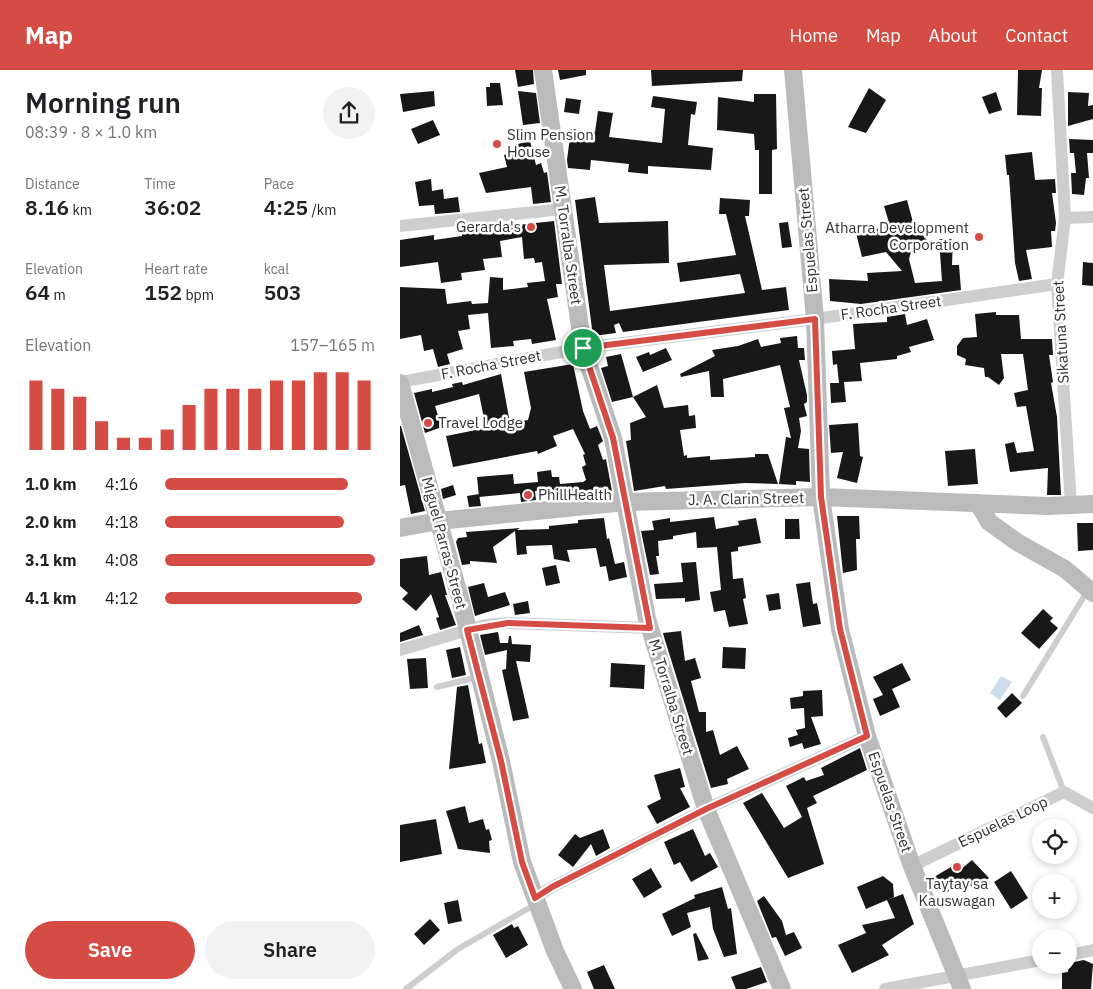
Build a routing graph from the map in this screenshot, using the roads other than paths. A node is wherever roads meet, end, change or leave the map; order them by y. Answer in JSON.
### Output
{"nodes":[{"id":1,"x":543,"y":70,"type":"edge"},
{"id":2,"x":793,"y":70,"type":"edge"},
{"id":3,"x":1057,"y":70,"type":"edge"},
{"id":4,"x":563,"y":209,"type":"junction"},
{"id":5,"x":1093,"y":217,"type":"edge"},
{"id":6,"x":1065,"y":218,"type":"junction"},
{"id":7,"x":400,"y":226,"type":"edge"},
{"id":8,"x":1057,"y":284,"type":"junction"},
{"id":9,"x":815,"y":319,"type":"junction"},
{"id":10,"x":583,"y":348,"type":"junction"},
{"id":11,"x":400,"y":383,"type":"edge"},
{"id":12,"x":821,"y":497,"type":"junction"},
{"id":13,"x":625,"y":502,"type":"junction"},
{"id":14,"x":978,"y":503,"type":"junction"},
{"id":15,"x":1093,"y":504,"type":"edge"},
{"id":16,"x":1071,"y":505,"type":"junction"},
{"id":17,"x":439,"y":521,"type":"junction"},
{"id":18,"x":400,"y":528,"type":"edge"},
{"id":19,"x":1091,"y":591,"type":"edge"},
{"id":20,"x":650,"y":628,"type":"junction"},
{"id":21,"x":467,"y":630,"type":"junction"},
{"id":22,"x":400,"y":650,"type":"edge"},
{"id":23,"x":479,"y":677,"type":"junction"},
{"id":24,"x":437,"y":687,"type":"dead end"},
{"id":25,"x":1023,"y":696,"type":"dead end"},
{"id":26,"x":867,"y":736,"type":"junction"},
{"id":27,"x":1043,"y":737,"type":"dead end"},
{"id":28,"x":1064,"y":792,"type":"junction"},
{"id":29,"x":1093,"y":808,"type":"edge"},
{"id":30,"x":706,"y":809,"type":"junction"},
{"id":31,"x":912,"y":866,"type":"junction"},
{"id":32,"x":536,"y":901,"type":"junction"},
{"id":33,"x":1093,"y":950,"type":"edge"},
{"id":34,"x":1077,"y":953,"type":"edge"},
{"id":35,"x":1032,"y":962,"type":"edge"},
{"id":36,"x":960,"y":982,"type":"edge"},
{"id":37,"x":406,"y":989,"type":"edge"},
{"id":38,"x":573,"y":989,"type":"edge"},
{"id":39,"x":782,"y":989,"type":"edge"},
{"id":40,"x":885,"y":989,"type":"edge"}],
"edges":[{"from":1,"to":4,"type":"street","name":"M. Torralba Street"},
{"from":2,"to":9,"type":"street","name":"Espuelas Street"},
{"from":3,"to":6,"type":"street","name":"Sikatuna Street"},
{"from":4,"to":7,"type":"street"},
{"from":4,"to":10,"type":"street","name":"M. Torralba Street"},
{"from":5,"to":6,"type":"street"},
{"from":6,"to":8,"type":"street","name":"Sikatuna Street"},
{"from":8,"to":9,"type":"street","name":"F. Rocha Street"},
{"from":8,"to":16,"type":"street","name":"Sikatuna Street"},
{"from":9,"to":10,"type":"street","name":"F. Rocha Street"},
{"from":9,"to":12,"type":"street","name":"Espuelas Street"},
{"from":10,"to":11,"type":"street","name":"F. Rocha Street"},
{"from":10,"to":13,"type":"street","name":"M. Torralba Street"},
{"from":11,"to":17,"type":"street","name":"Miguel Parras Street"},
{"from":12,"to":13,"type":"street","name":"J. A. Clarin Street"},
{"from":12,"to":14,"type":"street","name":"J. A. Clarin Street"},
{"from":12,"to":26,"type":"street","name":"Espuelas Street"},
{"from":13,"to":17,"type":"street","name":"J. A. Clarin Street"},
{"from":13,"to":20,"type":"street","name":"M. Torralba Street"},
{"from":14,"to":16,"type":"street","name":"J. A. Clarin Street"},
{"from":14,"to":19,"type":"street"},
{"from":15,"to":16,"type":"street","name":"J. A. Clarin Street"},
{"from":17,"to":18,"type":"street","name":"J. A. Clarin Street"},
{"from":17,"to":21,"type":"street","name":"Miguel Parras Street"},
{"from":19,"to":25,"type":"lane"},
{"from":20,"to":21,"type":"street"},
{"from":20,"to":30,"type":"street","name":"M. Torralba Street"},
{"from":21,"to":22,"type":"street"},
{"from":21,"to":23,"type":"street","name":"Miguel Parras Street"},
{"from":23,"to":24,"type":"lane"},
{"from":23,"to":32,"type":"street","name":"Miguel Parras Street"},
{"from":26,"to":30,"type":"street"},
{"from":26,"to":31,"type":"street","name":"Espuelas Street"},
{"from":27,"to":28,"type":"lane"},
{"from":28,"to":29,"type":"street","name":"Espuelas Loop"},
{"from":28,"to":31,"type":"street","name":"Espuelas Loop"},
{"from":30,"to":32,"type":"street"},
{"from":30,"to":39,"type":"street","name":"M. Torralba Street"},
{"from":31,"to":36,"type":"street","name":"Espuelas Street"},
{"from":32,"to":37,"type":"lane"},
{"from":32,"to":38,"type":"street","name":"Miguel Parras Street"},
{"from":33,"to":34,"type":"street"},
{"from":35,"to":36,"type":"street"},
{"from":36,"to":40,"type":"street"}]}
